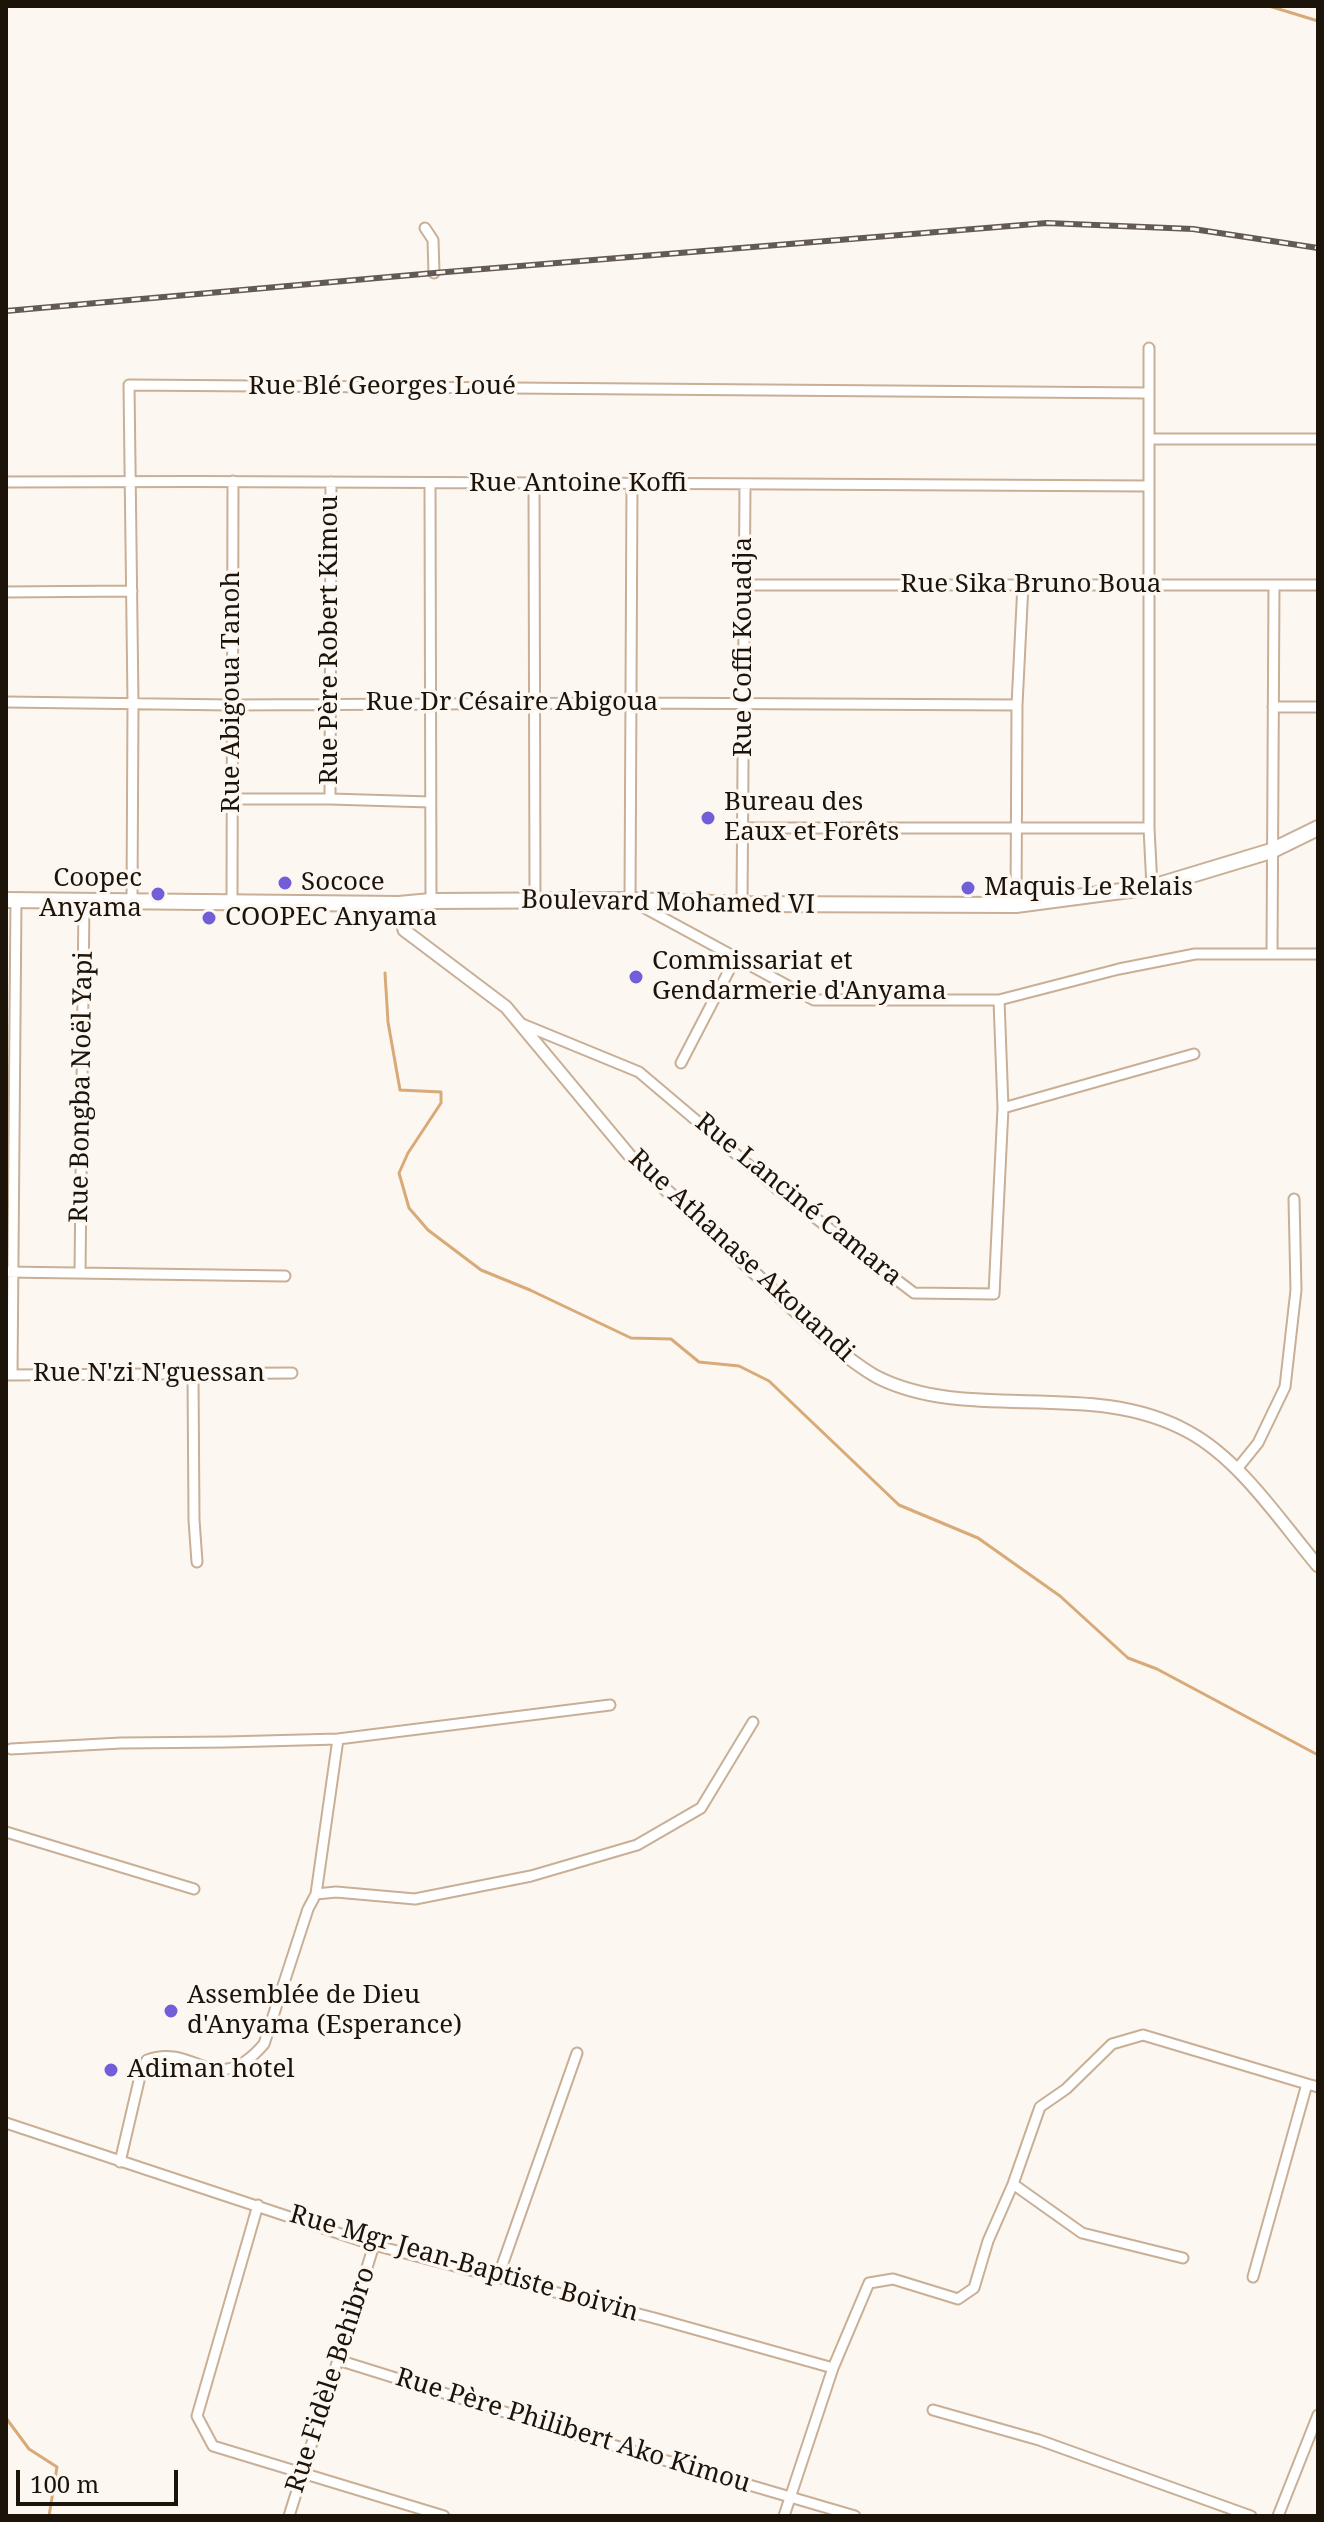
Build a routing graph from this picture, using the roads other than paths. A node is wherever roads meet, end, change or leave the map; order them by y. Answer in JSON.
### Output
{"nodes":[{"id":1,"x":425,"y":228,"type":"dead end"},
{"id":2,"x":434,"y":273,"type":"dead end"},
{"id":3,"x":1149,"y":348,"type":"dead end"},
{"id":4,"x":1149,"y":393,"type":"junction"},
{"id":5,"x":1149,"y":439,"type":"junction"},
{"id":6,"x":1318,"y":439,"type":"edge"},
{"id":7,"x":131,"y":481,"type":"junction"},
{"id":8,"x":233,"y":481,"type":"junction"},
{"id":9,"x":6,"y":482,"type":"edge"},
{"id":10,"x":331,"y":482,"type":"junction"},
{"id":11,"x":534,"y":482,"type":"junction"},
{"id":12,"x":632,"y":483,"type":"junction"},
{"id":13,"x":430,"y":484,"type":"junction"},
{"id":14,"x":745,"y":485,"type":"junction"},
{"id":15,"x":1149,"y":486,"type":"junction"},
{"id":16,"x":1023,"y":584,"type":"junction"},
{"id":17,"x":744,"y":585,"type":"junction"},
{"id":18,"x":1274,"y":585,"type":"junction"},
{"id":19,"x":1318,"y":585,"type":"edge"},
{"id":20,"x":1150,"y":587,"type":"junction"},
{"id":21,"x":132,"y":591,"type":"junction"},
{"id":22,"x":6,"y":592,"type":"edge"},
{"id":23,"x":6,"y":702,"type":"edge"},
{"id":24,"x":133,"y":702,"type":"junction"},
{"id":25,"x":331,"y":703,"type":"junction"},
{"id":26,"x":629,"y":703,"type":"junction"},
{"id":27,"x":431,"y":704,"type":"junction"},
{"id":28,"x":536,"y":704,"type":"junction"},
{"id":29,"x":743,"y":704,"type":"junction"},
{"id":30,"x":232,"y":705,"type":"junction"},
{"id":31,"x":1017,"y":705,"type":"junction"},
{"id":32,"x":1273,"y":707,"type":"junction"},
{"id":33,"x":1318,"y":707,"type":"edge"},
{"id":34,"x":231,"y":799,"type":"junction"},
{"id":35,"x":330,"y":799,"type":"junction"},
{"id":36,"x":430,"y":802,"type":"junction"},
{"id":37,"x":744,"y":828,"type":"junction"},
{"id":38,"x":1149,"y":828,"type":"junction"},
{"id":39,"x":1318,"y":828,"type":"edge"},
{"id":40,"x":1017,"y":829,"type":"junction"},
{"id":41,"x":1271,"y":851,"type":"junction"},
{"id":42,"x":1152,"y":887,"type":"junction"},
{"id":43,"x":11,"y":900,"type":"edge"},
{"id":44,"x":132,"y":900,"type":"junction"},
{"id":45,"x":630,"y":900,"type":"junction"},
{"id":46,"x":84,"y":901,"type":"junction"},
{"id":47,"x":431,"y":901,"type":"junction"},
{"id":48,"x":535,"y":901,"type":"junction"},
{"id":49,"x":232,"y":903,"type":"junction"},
{"id":50,"x":399,"y":904,"type":"junction"},
{"id":51,"x":742,"y":904,"type":"junction"},
{"id":52,"x":1016,"y":905,"type":"junction"},
{"id":53,"x":1272,"y":953,"type":"junction"},
{"id":54,"x":1318,"y":954,"type":"edge"},
{"id":55,"x":735,"y":959,"type":"junction"},
{"id":56,"x":999,"y":1000,"type":"junction"},
{"id":57,"x":522,"y":1024,"type":"junction"},
{"id":58,"x":1194,"y":1054,"type":"dead end"},
{"id":59,"x":681,"y":1063,"type":"dead end"},
{"id":60,"x":11,"y":1085,"type":"edge"},
{"id":61,"x":1003,"y":1108,"type":"junction"},
{"id":62,"x":1294,"y":1199,"type":"dead end"},
{"id":63,"x":9,"y":1272,"type":"edge"},
{"id":64,"x":80,"y":1273,"type":"junction"},
{"id":65,"x":285,"y":1276,"type":"dead end"},
{"id":66,"x":292,"y":1373,"type":"dead end"},
{"id":67,"x":193,"y":1374,"type":"junction"},
{"id":68,"x":9,"y":1375,"type":"edge"},
{"id":69,"x":1237,"y":1469,"type":"junction"},
{"id":70,"x":197,"y":1562,"type":"dead end"},
{"id":71,"x":1318,"y":1566,"type":"edge"},
{"id":72,"x":610,"y":1705,"type":"dead end"},
{"id":73,"x":753,"y":1722,"type":"dead end"},
{"id":74,"x":338,"y":1739,"type":"junction"},
{"id":75,"x":11,"y":1749,"type":"dead end"},
{"id":76,"x":6,"y":1832,"type":"edge"},
{"id":77,"x":194,"y":1889,"type":"dead end"},
{"id":78,"x":316,"y":1894,"type":"junction"},
{"id":79,"x":577,"y":2053,"type":"dead end"},
{"id":80,"x":1307,"y":2084,"type":"junction"},
{"id":81,"x":1318,"y":2087,"type":"edge"},
{"id":82,"x":6,"y":2123,"type":"edge"},
{"id":83,"x":120,"y":2162,"type":"junction"},
{"id":84,"x":1013,"y":2184,"type":"junction"},
{"id":85,"x":258,"y":2205,"type":"junction"},
{"id":86,"x":374,"y":2245,"type":"junction"},
{"id":87,"x":1183,"y":2258,"type":"dead end"},
{"id":88,"x":498,"y":2277,"type":"junction"},
{"id":89,"x":1253,"y":2277,"type":"dead end"},
{"id":90,"x":338,"y":2360,"type":"junction"},
{"id":91,"x":833,"y":2368,"type":"junction"},
{"id":92,"x":933,"y":2410,"type":"dead end"},
{"id":93,"x":1318,"y":2415,"type":"edge"},
{"id":94,"x":302,"y":2474,"type":"junction"},
{"id":95,"x":790,"y":2496,"type":"junction"},
{"id":96,"x":289,"y":2516,"type":"edge"},
{"id":97,"x":444,"y":2516,"type":"edge"},
{"id":98,"x":784,"y":2516,"type":"edge"},
{"id":99,"x":855,"y":2516,"type":"edge"},
{"id":100,"x":1251,"y":2516,"type":"edge"},
{"id":101,"x":1278,"y":2516,"type":"edge"}],
"edges":[{"from":1,"to":2,"type":"street"},
{"from":3,"to":4,"type":"street"},
{"from":4,"to":5,"type":"street"},
{"from":4,"to":7,"type":"street","name":"Rue Blé Georges Loué"},
{"from":5,"to":6,"type":"street"},
{"from":5,"to":15,"type":"street"},
{"from":7,"to":8,"type":"street","name":"Rue Antoine Koffi"},
{"from":7,"to":9,"type":"street","name":"Rue Antoine Koffi"},
{"from":7,"to":21,"type":"street","name":"Rue Blé Georges Loué"},
{"from":8,"to":10,"type":"street","name":"Rue Antoine Koffi"},
{"from":8,"to":30,"type":"street","name":"Rue Abigoua Tanoh"},
{"from":10,"to":13,"type":"street","name":"Rue Antoine Koffi"},
{"from":10,"to":25,"type":"street","name":"Rue Père Robert Kimou"},
{"from":11,"to":12,"type":"street","name":"Rue Antoine Koffi"},
{"from":11,"to":13,"type":"street","name":"Rue Antoine Koffi"},
{"from":11,"to":28,"type":"street"},
{"from":12,"to":14,"type":"street","name":"Rue Antoine Koffi"},
{"from":12,"to":26,"type":"street"},
{"from":13,"to":27,"type":"street"},
{"from":14,"to":15,"type":"street","name":"Rue Antoine Koffi"},
{"from":14,"to":17,"type":"street","name":"Rue Coffi Kouadja"},
{"from":15,"to":20,"type":"street"},
{"from":16,"to":17,"type":"street","name":"Rue Sika Bruno Boua"},
{"from":16,"to":20,"type":"street","name":"Rue Sika Bruno Boua"},
{"from":16,"to":31,"type":"street"},
{"from":17,"to":29,"type":"street","name":"Rue Coffi Kouadja"},
{"from":18,"to":19,"type":"street","name":"Rue Sika Bruno Boua"},
{"from":18,"to":20,"type":"street","name":"Rue Sika Bruno Boua"},
{"from":18,"to":32,"type":"street"},
{"from":20,"to":38,"type":"street"},
{"from":21,"to":22,"type":"street"},
{"from":21,"to":24,"type":"street","name":"Rue Blé Georges Loué"},
{"from":23,"to":24,"type":"street","name":"Rue Dr Césaire Abigoua"},
{"from":24,"to":30,"type":"street","name":"Rue Dr Césaire Abigoua"},
{"from":24,"to":44,"type":"street","name":"Rue Blé Georges Loué"},
{"from":25,"to":27,"type":"street","name":"Rue Dr Césaire Abigoua"},
{"from":25,"to":30,"type":"street","name":"Rue Dr Césaire Abigoua"},
{"from":25,"to":35,"type":"street","name":"Rue Père Robert Kimou"},
{"from":26,"to":28,"type":"street","name":"Rue Dr Césaire Abigoua"},
{"from":26,"to":29,"type":"street","name":"Rue Dr Césaire Abigoua"},
{"from":26,"to":45,"type":"street"},
{"from":27,"to":28,"type":"street","name":"Rue Dr Césaire Abigoua"},
{"from":27,"to":36,"type":"street"},
{"from":28,"to":48,"type":"street"},
{"from":29,"to":31,"type":"street","name":"Rue Dr Césaire Abigoua"},
{"from":29,"to":37,"type":"street","name":"Rue Coffi Kouadja"},
{"from":30,"to":34,"type":"street","name":"Rue Abigoua Tanoh"},
{"from":31,"to":40,"type":"street"},
{"from":32,"to":33,"type":"street"},
{"from":32,"to":41,"type":"street"},
{"from":34,"to":35,"type":"street"},
{"from":34,"to":49,"type":"street","name":"Rue Abigoua Tanoh"},
{"from":35,"to":36,"type":"street"},
{"from":36,"to":47,"type":"street"},
{"from":37,"to":40,"type":"street"},
{"from":37,"to":51,"type":"street","name":"Rue Coffi Kouadja"},
{"from":38,"to":40,"type":"street"},
{"from":38,"to":42,"type":"street"},
{"from":39,"to":41,"type":"main road","name":"Boulevard Mohamed VI"},
{"from":40,"to":52,"type":"street"},
{"from":41,"to":42,"type":"main road","name":"Boulevard Mohamed VI"},
{"from":41,"to":53,"type":"street"},
{"from":42,"to":52,"type":"main road","name":"Boulevard Mohamed VI"},
{"from":43,"to":46,"type":"main road","name":"Boulevard Mohamed VI"},
{"from":43,"to":60,"type":"street"},
{"from":44,"to":46,"type":"main road","name":"Boulevard Mohamed VI"},
{"from":44,"to":49,"type":"main road","name":"Boulevard Mohamed VI"},
{"from":45,"to":48,"type":"main road","name":"Boulevard Mohamed VI"},
{"from":45,"to":51,"type":"main road","name":"Boulevard Mohamed VI"},
{"from":45,"to":55,"type":"street"},
{"from":46,"to":64,"type":"street","name":"Rue Bongba Noël Yapi"},
{"from":47,"to":48,"type":"main road","name":"Boulevard Mohamed VI"},
{"from":47,"to":50,"type":"main road","name":"Boulevard Mohamed VI"},
{"from":49,"to":50,"type":"main road","name":"Boulevard Mohamed VI"},
{"from":50,"to":57,"type":"street","name":"Rue Athanase Akouandi"},
{"from":51,"to":52,"type":"main road","name":"Boulevard Mohamed VI"},
{"from":53,"to":54,"type":"street"},
{"from":53,"to":56,"type":"street"},
{"from":55,"to":56,"type":"street"},
{"from":55,"to":59,"type":"street"},
{"from":56,"to":61,"type":"street","name":"Rue Lanciné Camara"},
{"from":57,"to":61,"type":"street","name":"Rue Lanciné Camara"},
{"from":57,"to":69,"type":"street","name":"Rue Athanase Akouandi"},
{"from":58,"to":61,"type":"street"},
{"from":60,"to":63,"type":"street"},
{"from":62,"to":69,"type":"street"},
{"from":63,"to":64,"type":"street"},
{"from":63,"to":68,"type":"street"},
{"from":64,"to":65,"type":"street"},
{"from":66,"to":67,"type":"street","name":"Rue N'zi N'guessan"},
{"from":67,"to":68,"type":"street","name":"Rue N'zi N'guessan"},
{"from":67,"to":70,"type":"street"},
{"from":69,"to":71,"type":"street","name":"Rue Athanase Akouandi"},
{"from":72,"to":74,"type":"street"},
{"from":73,"to":78,"type":"street"},
{"from":74,"to":75,"type":"street"},
{"from":74,"to":78,"type":"street"},
{"from":76,"to":77,"type":"street"},
{"from":78,"to":83,"type":"street"},
{"from":79,"to":88,"type":"street"},
{"from":80,"to":81,"type":"street"},
{"from":80,"to":84,"type":"street"},
{"from":80,"to":89,"type":"street"},
{"from":82,"to":83,"type":"street","name":"Rue Mgr Jean-Baptiste Boivin"},
{"from":83,"to":85,"type":"street","name":"Rue Mgr Jean-Baptiste Boivin"},
{"from":84,"to":87,"type":"street"},
{"from":84,"to":91,"type":"street"},
{"from":85,"to":86,"type":"street","name":"Rue Mgr Jean-Baptiste Boivin"},
{"from":85,"to":94,"type":"street"},
{"from":86,"to":88,"type":"street","name":"Rue Mgr Jean-Baptiste Boivin"},
{"from":86,"to":90,"type":"street","name":"Rue Fidèle Behibro"},
{"from":88,"to":91,"type":"street","name":"Rue Mgr Jean-Baptiste Boivin"},
{"from":90,"to":94,"type":"street","name":"Rue Fidèle Behibro"},
{"from":90,"to":95,"type":"street","name":"Rue Père Philibert Ako Kimou"},
{"from":91,"to":95,"type":"street"},
{"from":92,"to":100,"type":"street"},
{"from":93,"to":101,"type":"street"},
{"from":94,"to":96,"type":"street","name":"Rue Fidèle Behibro"},
{"from":94,"to":97,"type":"street"},
{"from":95,"to":98,"type":"street"},
{"from":95,"to":99,"type":"street","name":"Rue Père Philibert Ako Kimou"}]}
